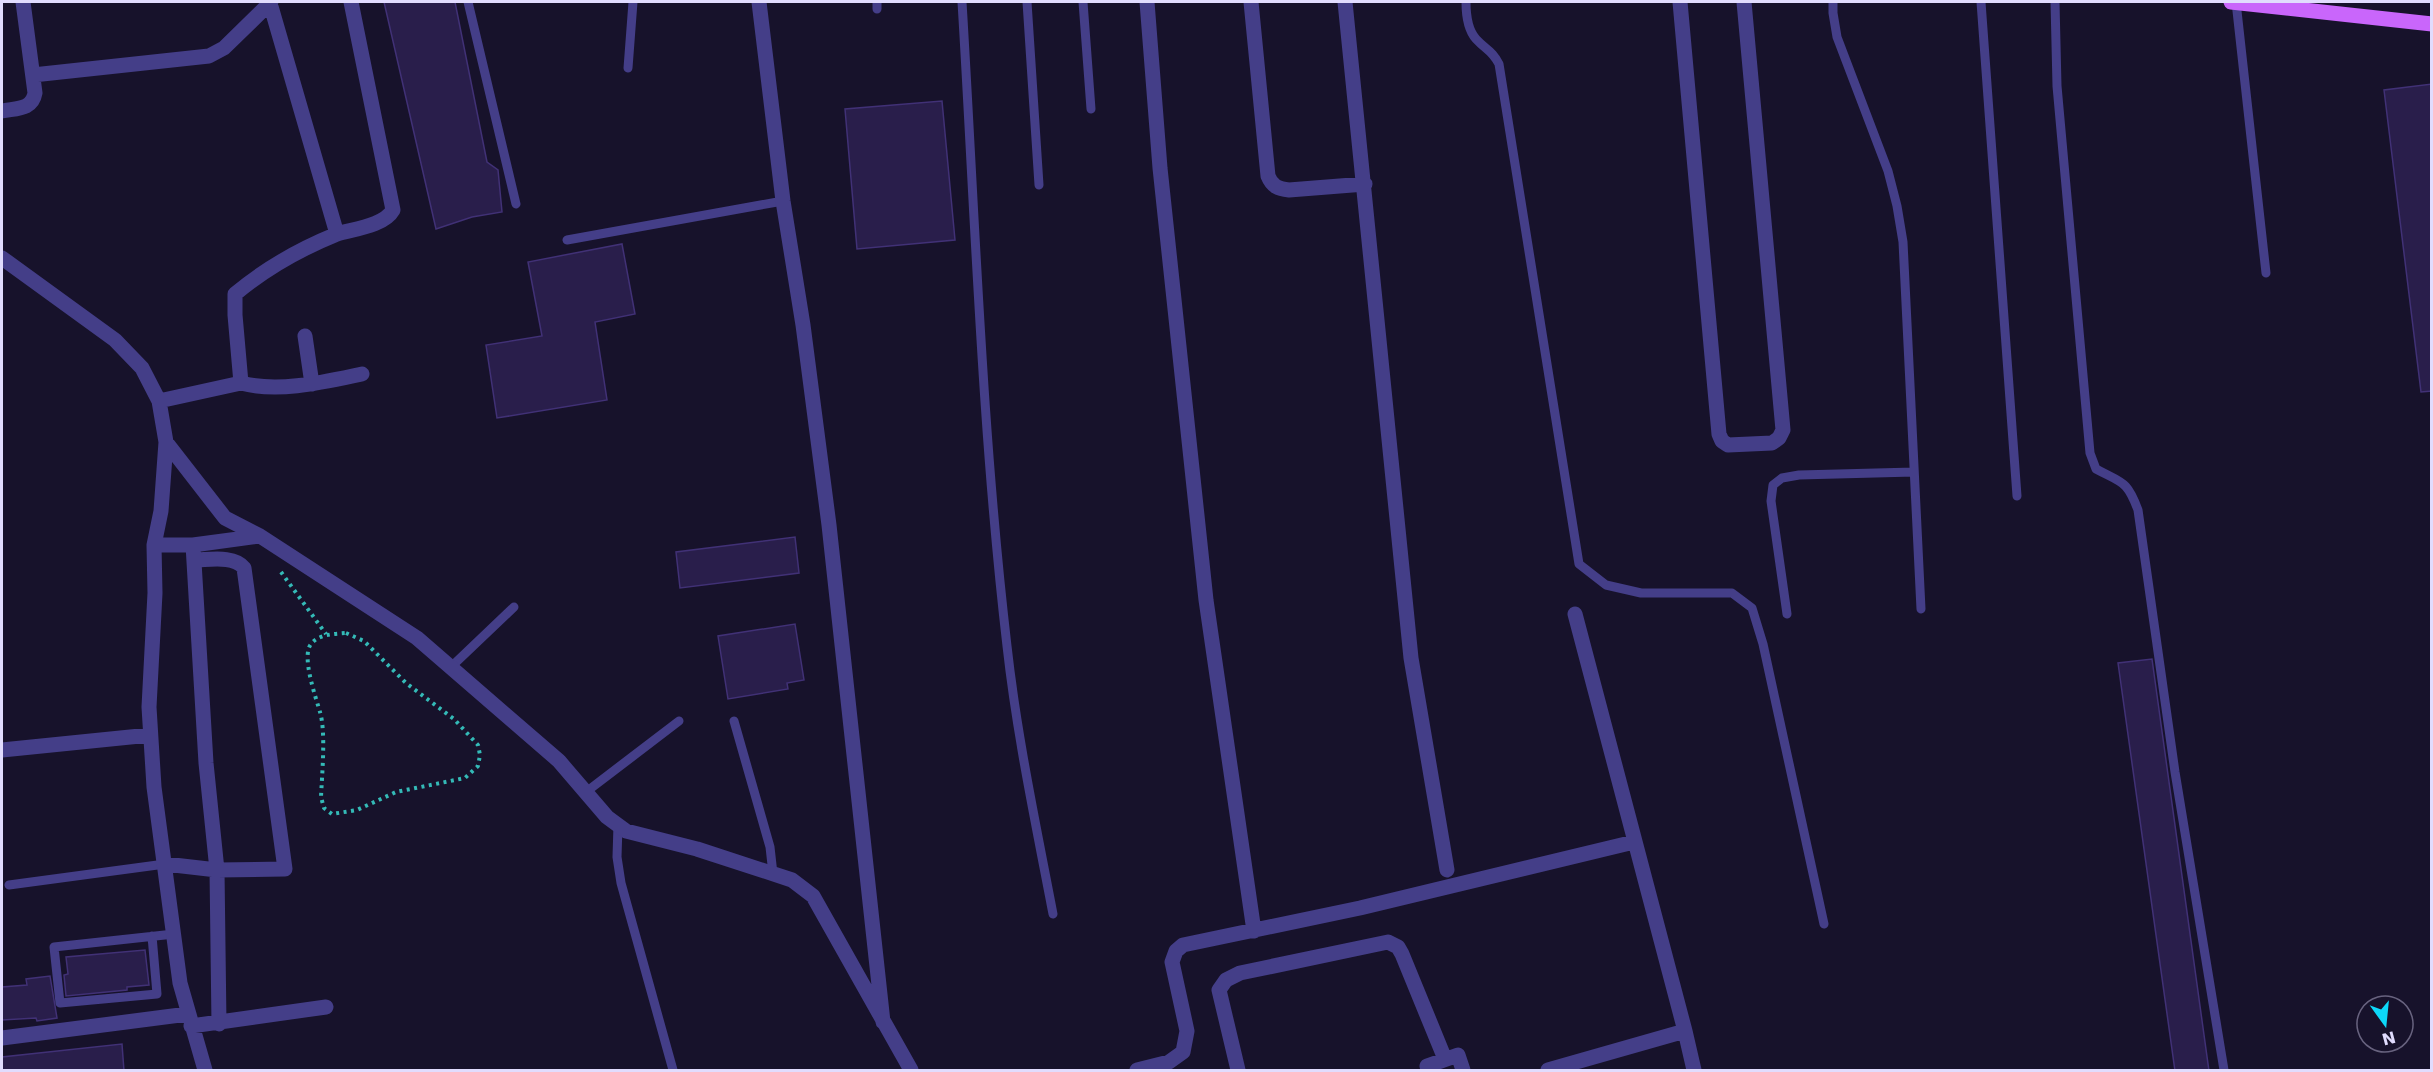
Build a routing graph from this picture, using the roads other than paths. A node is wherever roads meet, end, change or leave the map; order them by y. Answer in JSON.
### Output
{"nodes":[{"id":1,"x":23,"y":2,"type":"edge"},
{"id":2,"x":270,"y":2,"type":"edge"},
{"id":3,"x":351,"y":2,"type":"edge"},
{"id":4,"x":468,"y":2,"type":"edge"},
{"id":5,"x":633,"y":2,"type":"edge"},
{"id":6,"x":759,"y":2,"type":"edge"},
{"id":7,"x":962,"y":2,"type":"edge"},
{"id":8,"x":1027,"y":2,"type":"edge"},
{"id":9,"x":1083,"y":2,"type":"edge"},
{"id":10,"x":1147,"y":2,"type":"edge"},
{"id":11,"x":1251,"y":2,"type":"edge"},
{"id":12,"x":1345,"y":2,"type":"edge"},
{"id":13,"x":1466,"y":2,"type":"edge"},
{"id":14,"x":1680,"y":2,"type":"edge"},
{"id":15,"x":1744,"y":2,"type":"edge"},
{"id":16,"x":1833,"y":2,"type":"edge"},
{"id":17,"x":1981,"y":2,"type":"edge"},
{"id":18,"x":2055,"y":2,"type":"edge"},
{"id":19,"x":2231,"y":2,"type":"edge"},
{"id":20,"x":2236,"y":2,"type":"edge"},
{"id":21,"x":2432,"y":24,"type":"edge"},
{"id":22,"x":628,"y":68,"type":"dead end"},
{"id":23,"x":33,"y":75,"type":"junction"},
{"id":24,"x":1091,"y":109,"type":"dead end"},
{"id":25,"x":2,"y":111,"type":"edge"},
{"id":26,"x":1365,"y":184,"type":"junction"},
{"id":27,"x":1039,"y":185,"type":"dead end"},
{"id":28,"x":783,"y":201,"type":"junction"},
{"id":29,"x":516,"y":204,"type":"dead end"},
{"id":30,"x":337,"y":234,"type":"junction"},
{"id":31,"x":567,"y":240,"type":"dead end"},
{"id":32,"x":2,"y":258,"type":"edge"},
{"id":33,"x":2266,"y":273,"type":"dead end"},
{"id":34,"x":305,"y":336,"type":"dead end"},
{"id":35,"x":362,"y":374,"type":"dead end"},
{"id":36,"x":240,"y":383,"type":"junction"},
{"id":37,"x":312,"y":384,"type":"junction"},
{"id":38,"x":159,"y":401,"type":"junction"},
{"id":39,"x":166,"y":442,"type":"junction"},
{"id":40,"x":1914,"y":472,"type":"junction"},
{"id":41,"x":2017,"y":496,"type":"dead end"},
{"id":42,"x":260,"y":536,"type":"junction"},
{"id":43,"x":154,"y":545,"type":"junction"},
{"id":44,"x":194,"y":552,"type":"junction"},
{"id":45,"x":514,"y":607,"type":"dead end"},
{"id":46,"x":1921,"y":609,"type":"dead end"},
{"id":47,"x":1575,"y":614,"type":"dead end"},
{"id":48,"x":1787,"y":614,"type":"dead end"},
{"id":49,"x":452,"y":667,"type":"junction"},
{"id":50,"x":734,"y":720,"type":"dead end"},
{"id":51,"x":679,"y":722,"type":"dead end"},
{"id":52,"x":150,"y":735,"type":"junction"},
{"id":53,"x":2,"y":750,"type":"edge"},
{"id":54,"x":586,"y":792,"type":"junction"},
{"id":55,"x":618,"y":825,"type":"junction"},
{"id":56,"x":1635,"y":842,"type":"junction"},
{"id":57,"x":165,"y":864,"type":"junction"},
{"id":58,"x":217,"y":870,"type":"junction"},
{"id":59,"x":1447,"y":870,"type":"dead end"},
{"id":60,"x":772,"y":874,"type":"junction"},
{"id":61,"x":9,"y":885,"type":"dead end"},
{"id":62,"x":1053,"y":914,"type":"dead end"},
{"id":63,"x":1824,"y":924,"type":"dead end"},
{"id":64,"x":1254,"y":931,"type":"junction"},
{"id":65,"x":174,"y":934,"type":"junction"},
{"id":66,"x":152,"y":936,"type":"junction"},
{"id":67,"x":326,"y":1007,"type":"dead end"},
{"id":68,"x":190,"y":1020,"type":"junction"},
{"id":69,"x":883,"y":1022,"type":"junction"},
{"id":70,"x":219,"y":1024,"type":"junction"},
{"id":71,"x":1685,"y":1031,"type":"junction"},
{"id":72,"x":2,"y":1038,"type":"edge"},
{"id":73,"x":1445,"y":1059,"type":"junction"},
{"id":74,"x":205,"y":1071,"type":"edge"},
{"id":75,"x":673,"y":1071,"type":"edge"},
{"id":76,"x":911,"y":1071,"type":"edge"},
{"id":77,"x":1137,"y":1071,"type":"edge"},
{"id":78,"x":1238,"y":1071,"type":"edge"},
{"id":79,"x":1428,"y":1071,"type":"edge"},
{"id":80,"x":1463,"y":1071,"type":"edge"},
{"id":81,"x":1548,"y":1071,"type":"edge"},
{"id":82,"x":1694,"y":1071,"type":"edge"},
{"id":83,"x":2224,"y":1071,"type":"edge"}],
"edges":[{"from":1,"to":23,"type":"street"},
{"from":2,"to":23,"type":"street"},
{"from":2,"to":30,"type":"street"},
{"from":3,"to":30,"type":"street"},
{"from":4,"to":29,"type":"lane"},
{"from":5,"to":22,"type":"lane"},
{"from":6,"to":28,"type":"street"},
{"from":7,"to":62,"type":"lane"},
{"from":8,"to":27,"type":"lane"},
{"from":9,"to":24,"type":"lane"},
{"from":10,"to":64,"type":"street"},
{"from":11,"to":26,"type":"street"},
{"from":12,"to":26,"type":"street"},
{"from":13,"to":63,"type":"lane"},
{"from":14,"to":15,"type":"street"},
{"from":16,"to":40,"type":"lane"},
{"from":17,"to":41,"type":"lane"},
{"from":18,"to":83,"type":"lane"},
{"from":19,"to":20,"type":"main road"},
{"from":20,"to":21,"type":"main road"},
{"from":20,"to":33,"type":"lane"},
{"from":23,"to":25,"type":"street"},
{"from":26,"to":59,"type":"street"},
{"from":28,"to":31,"type":"lane"},
{"from":28,"to":69,"type":"street"},
{"from":30,"to":36,"type":"street"},
{"from":32,"to":38,"type":"street"},
{"from":34,"to":37,"type":"street"},
{"from":35,"to":37,"type":"street"},
{"from":36,"to":37,"type":"street"},
{"from":36,"to":38,"type":"street"},
{"from":38,"to":39,"type":"street"},
{"from":39,"to":42,"type":"street"},
{"from":39,"to":43,"type":"street"},
{"from":40,"to":46,"type":"lane"},
{"from":40,"to":48,"type":"lane"},
{"from":42,"to":44,"type":"street"},
{"from":42,"to":49,"type":"street"},
{"from":43,"to":44,"type":"street"},
{"from":43,"to":52,"type":"street"},
{"from":44,"to":58,"type":"street"},
{"from":44,"to":58,"type":"street"},
{"from":45,"to":49,"type":"lane"},
{"from":47,"to":56,"type":"street"},
{"from":49,"to":54,"type":"street"},
{"from":50,"to":60,"type":"lane"},
{"from":51,"to":54,"type":"lane"},
{"from":52,"to":53,"type":"street"},
{"from":52,"to":57,"type":"street"},
{"from":54,"to":55,"type":"street"},
{"from":55,"to":60,"type":"street"},
{"from":55,"to":75,"type":"lane"},
{"from":56,"to":64,"type":"street"},
{"from":56,"to":71,"type":"street"},
{"from":57,"to":58,"type":"street"},
{"from":57,"to":61,"type":"lane"},
{"from":57,"to":65,"type":"street"},
{"from":58,"to":70,"type":"street"},
{"from":60,"to":69,"type":"street"},
{"from":64,"to":77,"type":"street"},
{"from":65,"to":66,"type":"lane"},
{"from":65,"to":68,"type":"street"},
{"from":66,"to":66,"type":"lane"},
{"from":67,"to":70,"type":"street"},
{"from":68,"to":70,"type":"street"},
{"from":68,"to":72,"type":"street"},
{"from":68,"to":74,"type":"street"},
{"from":69,"to":76,"type":"street"},
{"from":71,"to":81,"type":"street"},
{"from":71,"to":82,"type":"street"},
{"from":73,"to":78,"type":"street"},
{"from":73,"to":79,"type":"street"},
{"from":73,"to":80,"type":"street"}]}
